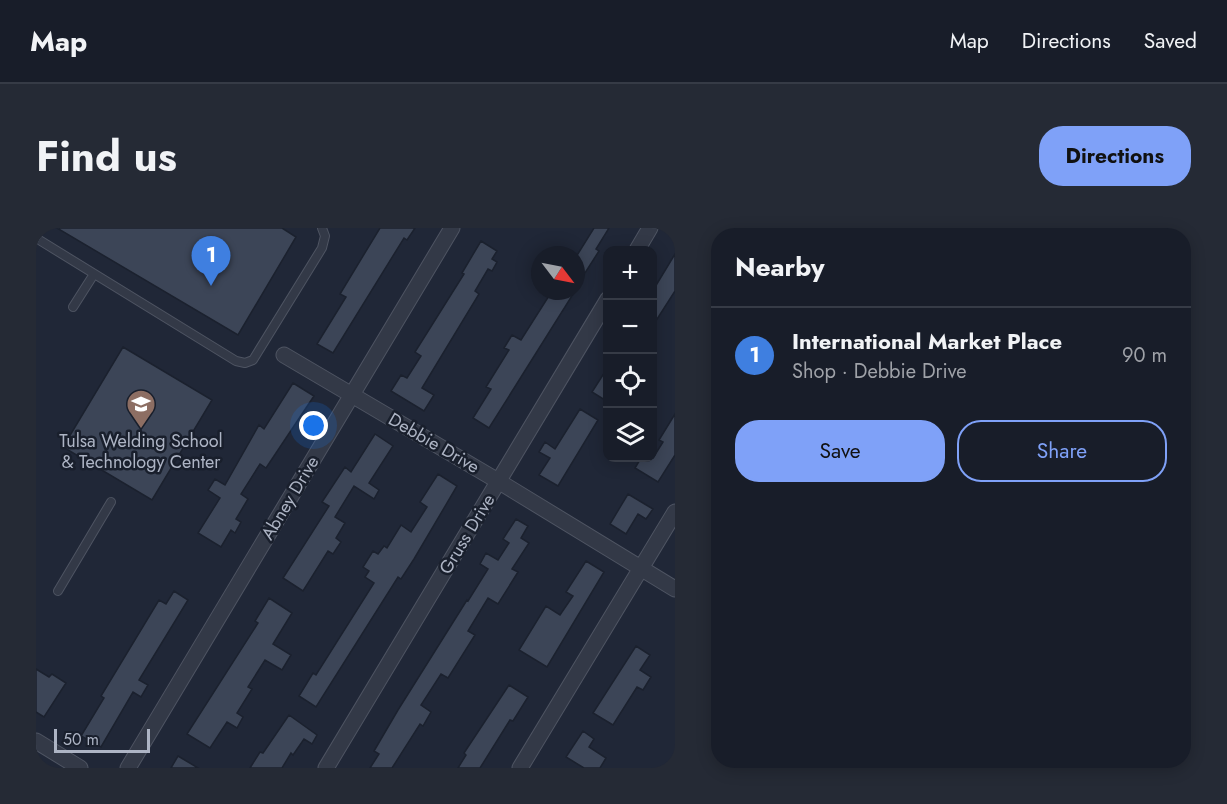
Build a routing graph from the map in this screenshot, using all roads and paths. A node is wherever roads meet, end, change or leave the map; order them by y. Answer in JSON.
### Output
{"nodes":[{"id":1,"x":322,"y":228,"type":"edge"},
{"id":2,"x":452,"y":228,"type":"edge"},
{"id":3,"x":650,"y":228,"type":"edge"},
{"id":4,"x":36,"y":238,"type":"edge"},
{"id":5,"x":639,"y":246,"type":"edge"},
{"id":6,"x":94,"y":274,"type":"junction"},
{"id":7,"x":607,"y":300,"type":"edge"},
{"id":8,"x":73,"y":307,"type":"dead end"},
{"id":9,"x":284,"y":355,"type":"dead end"},
{"id":10,"x":351,"y":395,"type":"junction"},
{"id":11,"x":498,"y":481,"type":"junction"},
{"id":12,"x":111,"y":502,"type":"dead end"},
{"id":13,"x":675,"y":512,"type":"edge"},
{"id":14,"x":641,"y":569,"type":"junction"},
{"id":15,"x":675,"y":589,"type":"edge"},
{"id":16,"x":58,"y":591,"type":"dead end"},
{"id":17,"x":36,"y":741,"type":"edge"},
{"id":18,"x":80,"y":768,"type":"edge"},
{"id":19,"x":128,"y":768,"type":"edge"},
{"id":20,"x":326,"y":768,"type":"edge"},
{"id":21,"x":520,"y":768,"type":"edge"}],
"edges":[{"from":1,"to":6,"type":"lane"},
{"from":2,"to":10,"type":"street","name":"Abney Drive"},
{"from":3,"to":5,"type":"street"},
{"from":4,"to":6,"type":"lane"},
{"from":6,"to":8,"type":"lane"},
{"from":7,"to":11,"type":"street","name":"Gruss Drive"},
{"from":9,"to":10,"type":"street","name":"Debbie Drive"},
{"from":10,"to":11,"type":"street","name":"Debbie Drive"},
{"from":10,"to":19,"type":"street","name":"Abney Drive"},
{"from":11,"to":14,"type":"street","name":"Debbie Drive"},
{"from":11,"to":20,"type":"street","name":"Gruss Drive"},
{"from":12,"to":16,"type":"lane"},
{"from":13,"to":14,"type":"street"},
{"from":14,"to":15,"type":"street","name":"Debbie Drive"},
{"from":14,"to":21,"type":"street"},
{"from":17,"to":18,"type":"street"}]}
